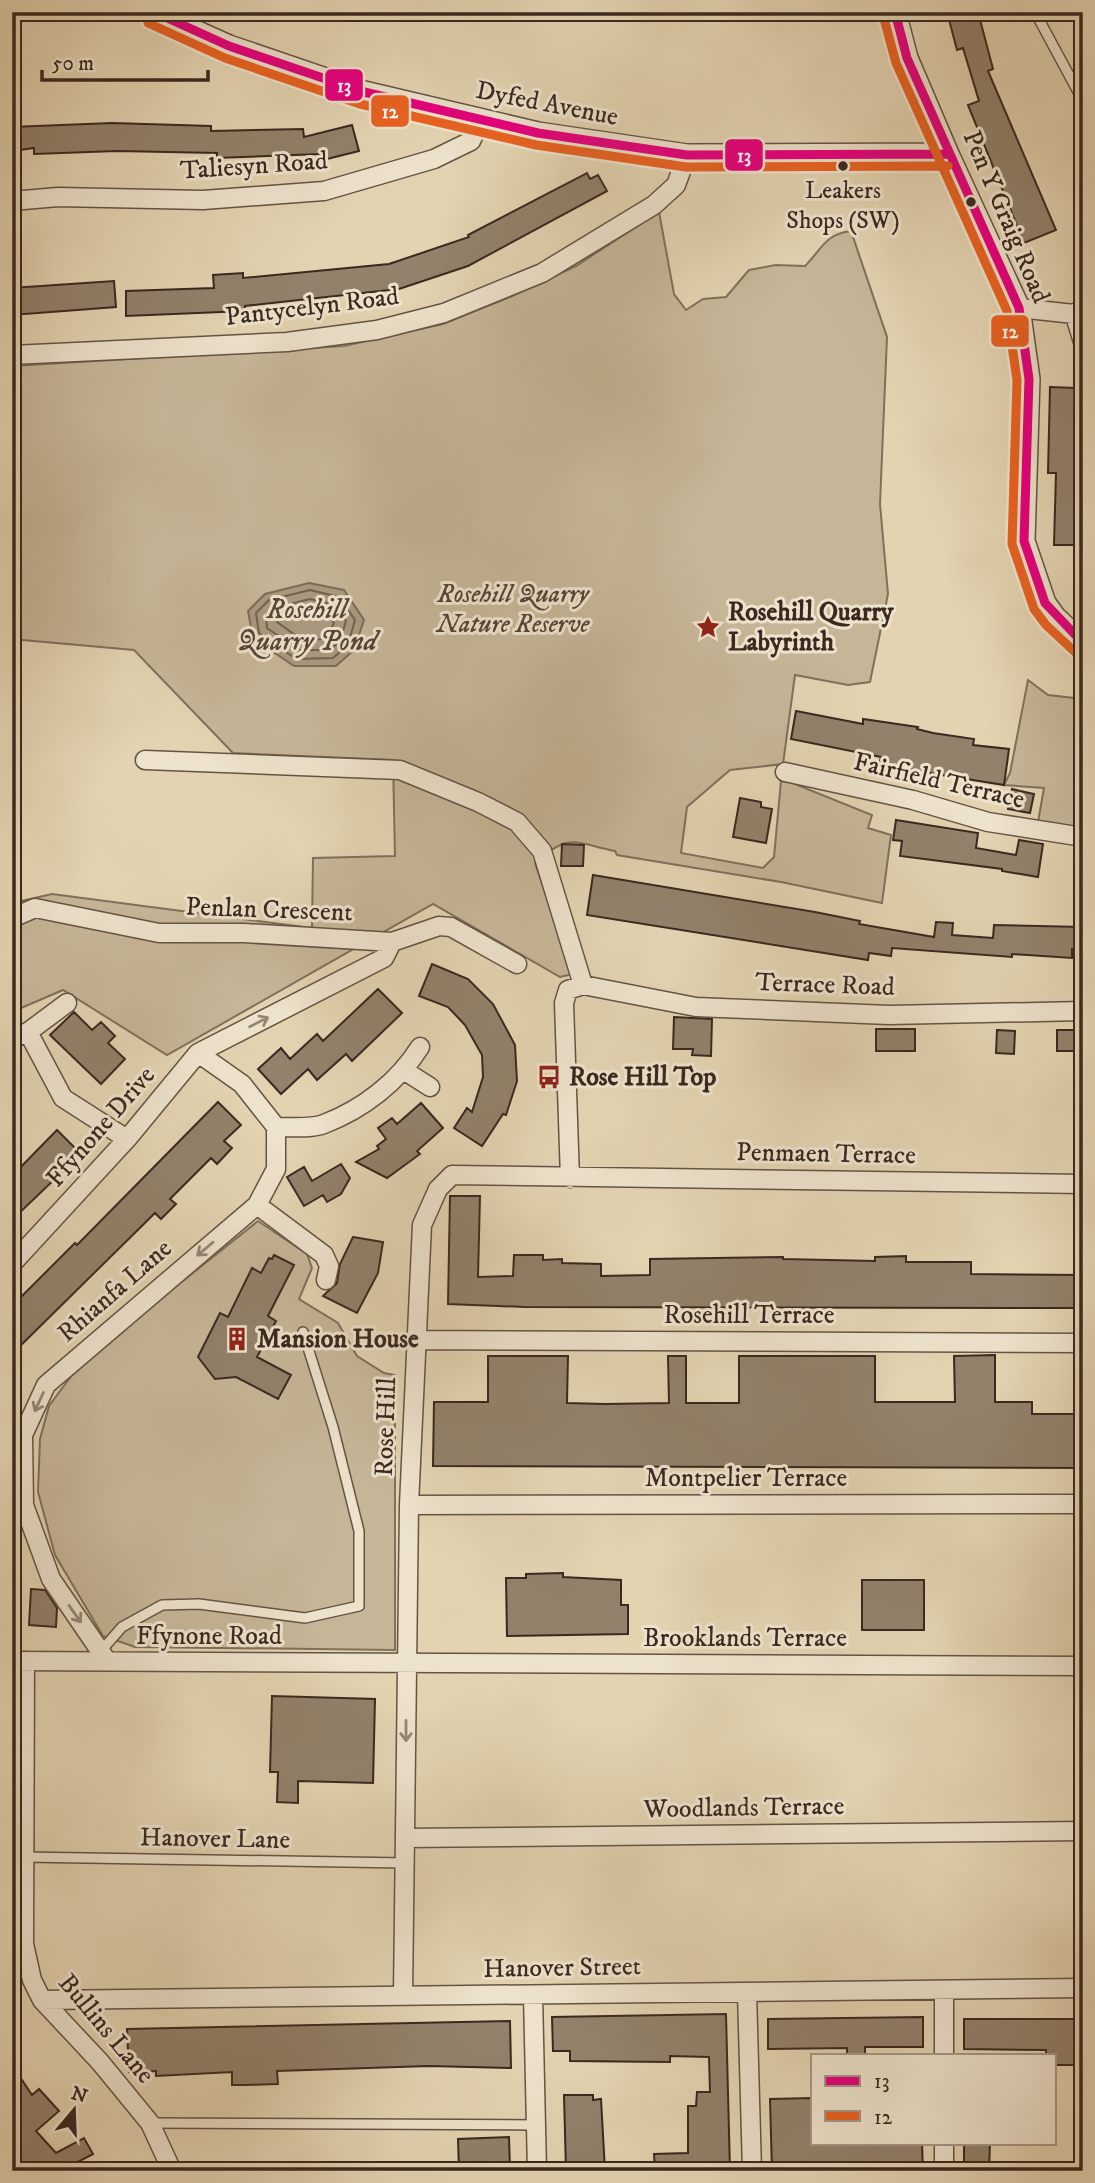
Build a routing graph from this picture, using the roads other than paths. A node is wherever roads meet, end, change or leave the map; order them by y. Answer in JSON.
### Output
{"nodes":[{"id":1,"x":20,"y":12,"type":"edge"},
{"id":2,"x":153,"y":12,"type":"edge"},
{"id":3,"x":895,"y":12,"type":"edge"},
{"id":4,"x":1035,"y":12,"type":"edge"},
{"id":5,"x":12,"y":13,"type":"edge"},
{"id":6,"x":1083,"y":101,"type":"edge"},
{"id":7,"x":480,"y":122,"type":"junction"},
{"id":8,"x":687,"y":155,"type":"junction"},
{"id":9,"x":948,"y":155,"type":"junction"},
{"id":10,"x":12,"y":201,"type":"edge"},
{"id":11,"x":1019,"y":308,"type":"junction"},
{"id":12,"x":1078,"y":314,"type":"edge"},
{"id":13,"x":1083,"y":342,"type":"edge"},
{"id":14,"x":12,"y":355,"type":"edge"},
{"id":15,"x":1083,"y":643,"type":"edge"},
{"id":16,"x":145,"y":760,"type":"dead end"},
{"id":17,"x":785,"y":772,"type":"dead end"},
{"id":18,"x":1083,"y":837,"type":"edge"},
{"id":19,"x":12,"y":918,"type":"edge"},
{"id":20,"x":392,"y":942,"type":"junction"},
{"id":21,"x":517,"y":964,"type":"dead end"},
{"id":22,"x":576,"y":987,"type":"junction"},
{"id":23,"x":67,"y":1003,"type":"dead end"},
{"id":24,"x":1083,"y":1011,"type":"edge"},
{"id":25,"x":20,"y":1035,"type":"edge"},
{"id":26,"x":420,"y":1047,"type":"dead end"},
{"id":27,"x":198,"y":1053,"type":"junction"},
{"id":28,"x":405,"y":1070,"type":"junction"},
{"id":29,"x":430,"y":1087,"type":"dead end"},
{"id":30,"x":276,"y":1127,"type":"junction"},
{"id":31,"x":127,"y":1139,"type":"junction"},
{"id":32,"x":570,"y":1178,"type":"junction"},
{"id":33,"x":1083,"y":1184,"type":"edge"},
{"id":34,"x":257,"y":1205,"type":"junction"},
{"id":35,"x":12,"y":1264,"type":"edge"},
{"id":36,"x":326,"y":1279,"type":"dead end"},
{"id":37,"x":303,"y":1332,"type":"dead end"},
{"id":38,"x":416,"y":1340,"type":"junction"},
{"id":39,"x":1083,"y":1343,"type":"edge"},
{"id":40,"x":1083,"y":1504,"type":"edge"},
{"id":41,"x":409,"y":1505,"type":"junction"},
{"id":42,"x":104,"y":1656,"type":"junction"},
{"id":43,"x":19,"y":1661,"type":"edge"},
{"id":44,"x":407,"y":1663,"type":"junction"},
{"id":45,"x":1083,"y":1666,"type":"edge"},
{"id":46,"x":1083,"y":1831,"type":"edge"},
{"id":47,"x":405,"y":1838,"type":"junction"},
{"id":48,"x":24,"y":1857,"type":"junction"},
{"id":49,"x":405,"y":1863,"type":"junction"},
{"id":50,"x":1083,"y":1989,"type":"edge"},
{"id":51,"x":944,"y":1990,"type":"junction"},
{"id":52,"x":747,"y":1992,"type":"junction"},
{"id":53,"x":533,"y":1994,"type":"junction"},
{"id":54,"x":403,"y":1996,"type":"junction"},
{"id":55,"x":42,"y":2000,"type":"junction"},
{"id":56,"x":944,"y":2054,"type":"edge"},
{"id":57,"x":150,"y":2123,"type":"junction"},
{"id":58,"x":536,"y":2125,"type":"junction"},
{"id":59,"x":944,"y":2144,"type":"edge"},
{"id":60,"x":173,"y":2171,"type":"edge"},
{"id":61,"x":537,"y":2171,"type":"edge"},
{"id":62,"x":752,"y":2171,"type":"edge"},
{"id":63,"x":944,"y":2171,"type":"edge"}],
"edges":[{"from":1,"to":5,"type":"street"},
{"from":2,"to":7,"type":"street","name":"Dyfed Avenue"},
{"from":3,"to":9,"type":"street","name":"Pen Y Graig Road"},
{"from":4,"to":6,"type":"lane"},
{"from":7,"to":8,"type":"street","name":"Dyfed Avenue"},
{"from":7,"to":10,"type":"street","name":"Taliesyn Road"},
{"from":8,"to":9,"type":"street","name":"Dyfed Avenue"},
{"from":8,"to":14,"type":"street","name":"Pantycelyn Road"},
{"from":9,"to":11,"type":"street","name":"Pen Y Graig Road"},
{"from":11,"to":12,"type":"street"},
{"from":11,"to":15,"type":"street","name":"Pen Y Graig Road"},
{"from":12,"to":13,"type":"street"},
{"from":16,"to":22,"type":"street"},
{"from":17,"to":18,"type":"street","name":"Fairfield Terrace"},
{"from":19,"to":20,"type":"street","name":"Penlan Crescent"},
{"from":20,"to":21,"type":"street","name":"Penlan Crescent"},
{"from":27,"to":20,"type":"street","one_way":true},
{"from":22,"to":24,"type":"street","name":"Terrace Road"},
{"from":22,"to":32,"type":"street"},
{"from":23,"to":25,"type":"street"},
{"from":25,"to":31,"type":"street"},
{"from":26,"to":28,"type":"street"},
{"from":27,"to":30,"type":"street"},
{"from":27,"to":31,"type":"street","name":"Ffynone Drive"},
{"from":28,"to":29,"type":"street"},
{"from":28,"to":30,"type":"street"},
{"from":30,"to":34,"type":"street"},
{"from":31,"to":35,"type":"street","name":"Ffynone Drive"},
{"from":32,"to":33,"type":"street","name":"Penmaen Terrace"},
{"from":32,"to":38,"type":"street","name":"Rose Hill"},
{"from":34,"to":36,"type":"street"},
{"from":34,"to":42,"type":"street","name":"Rhianfa Lane","one_way":true},
{"from":37,"to":42,"type":"lane"},
{"from":38,"to":39,"type":"street","name":"Rosehill Terrace"},
{"from":38,"to":41,"type":"street","name":"Rose Hill"},
{"from":40,"to":41,"type":"street","name":"Montpelier Terrace"},
{"from":41,"to":44,"type":"street","name":"Rose Hill"},
{"from":42,"to":43,"type":"street","name":"Ffynone Road"},
{"from":42,"to":44,"type":"street","name":"Ffynone Road"},
{"from":43,"to":48,"type":"street","name":"Bullins Lane"},
{"from":44,"to":45,"type":"street","name":"Brooklands Terrace"},
{"from":44,"to":47,"type":"street","name":"Rose Hill","one_way":true},
{"from":46,"to":47,"type":"street","name":"Woodlands Terrace"},
{"from":47,"to":49,"type":"street","name":"Rose Hill"},
{"from":48,"to":49,"type":"lane","name":"Hanover Lane"},
{"from":48,"to":55,"type":"street","name":"Bullins Lane"},
{"from":49,"to":54,"type":"street","name":"Rose Hill"},
{"from":50,"to":51,"type":"street","name":"Hanover Street"},
{"from":51,"to":52,"type":"street","name":"Hanover Street"},
{"from":51,"to":56,"type":"street"},
{"from":52,"to":53,"type":"street","name":"Hanover Street"},
{"from":52,"to":62,"type":"street"},
{"from":53,"to":54,"type":"street","name":"Hanover Street"},
{"from":53,"to":58,"type":"street"},
{"from":54,"to":55,"type":"street","name":"Hanover Street"},
{"from":55,"to":57,"type":"street","name":"Bullins Lane"},
{"from":57,"to":58,"type":"lane"},
{"from":57,"to":60,"type":"street","name":"Bullins Lane"},
{"from":58,"to":61,"type":"street"},
{"from":59,"to":63,"type":"street"}]}
